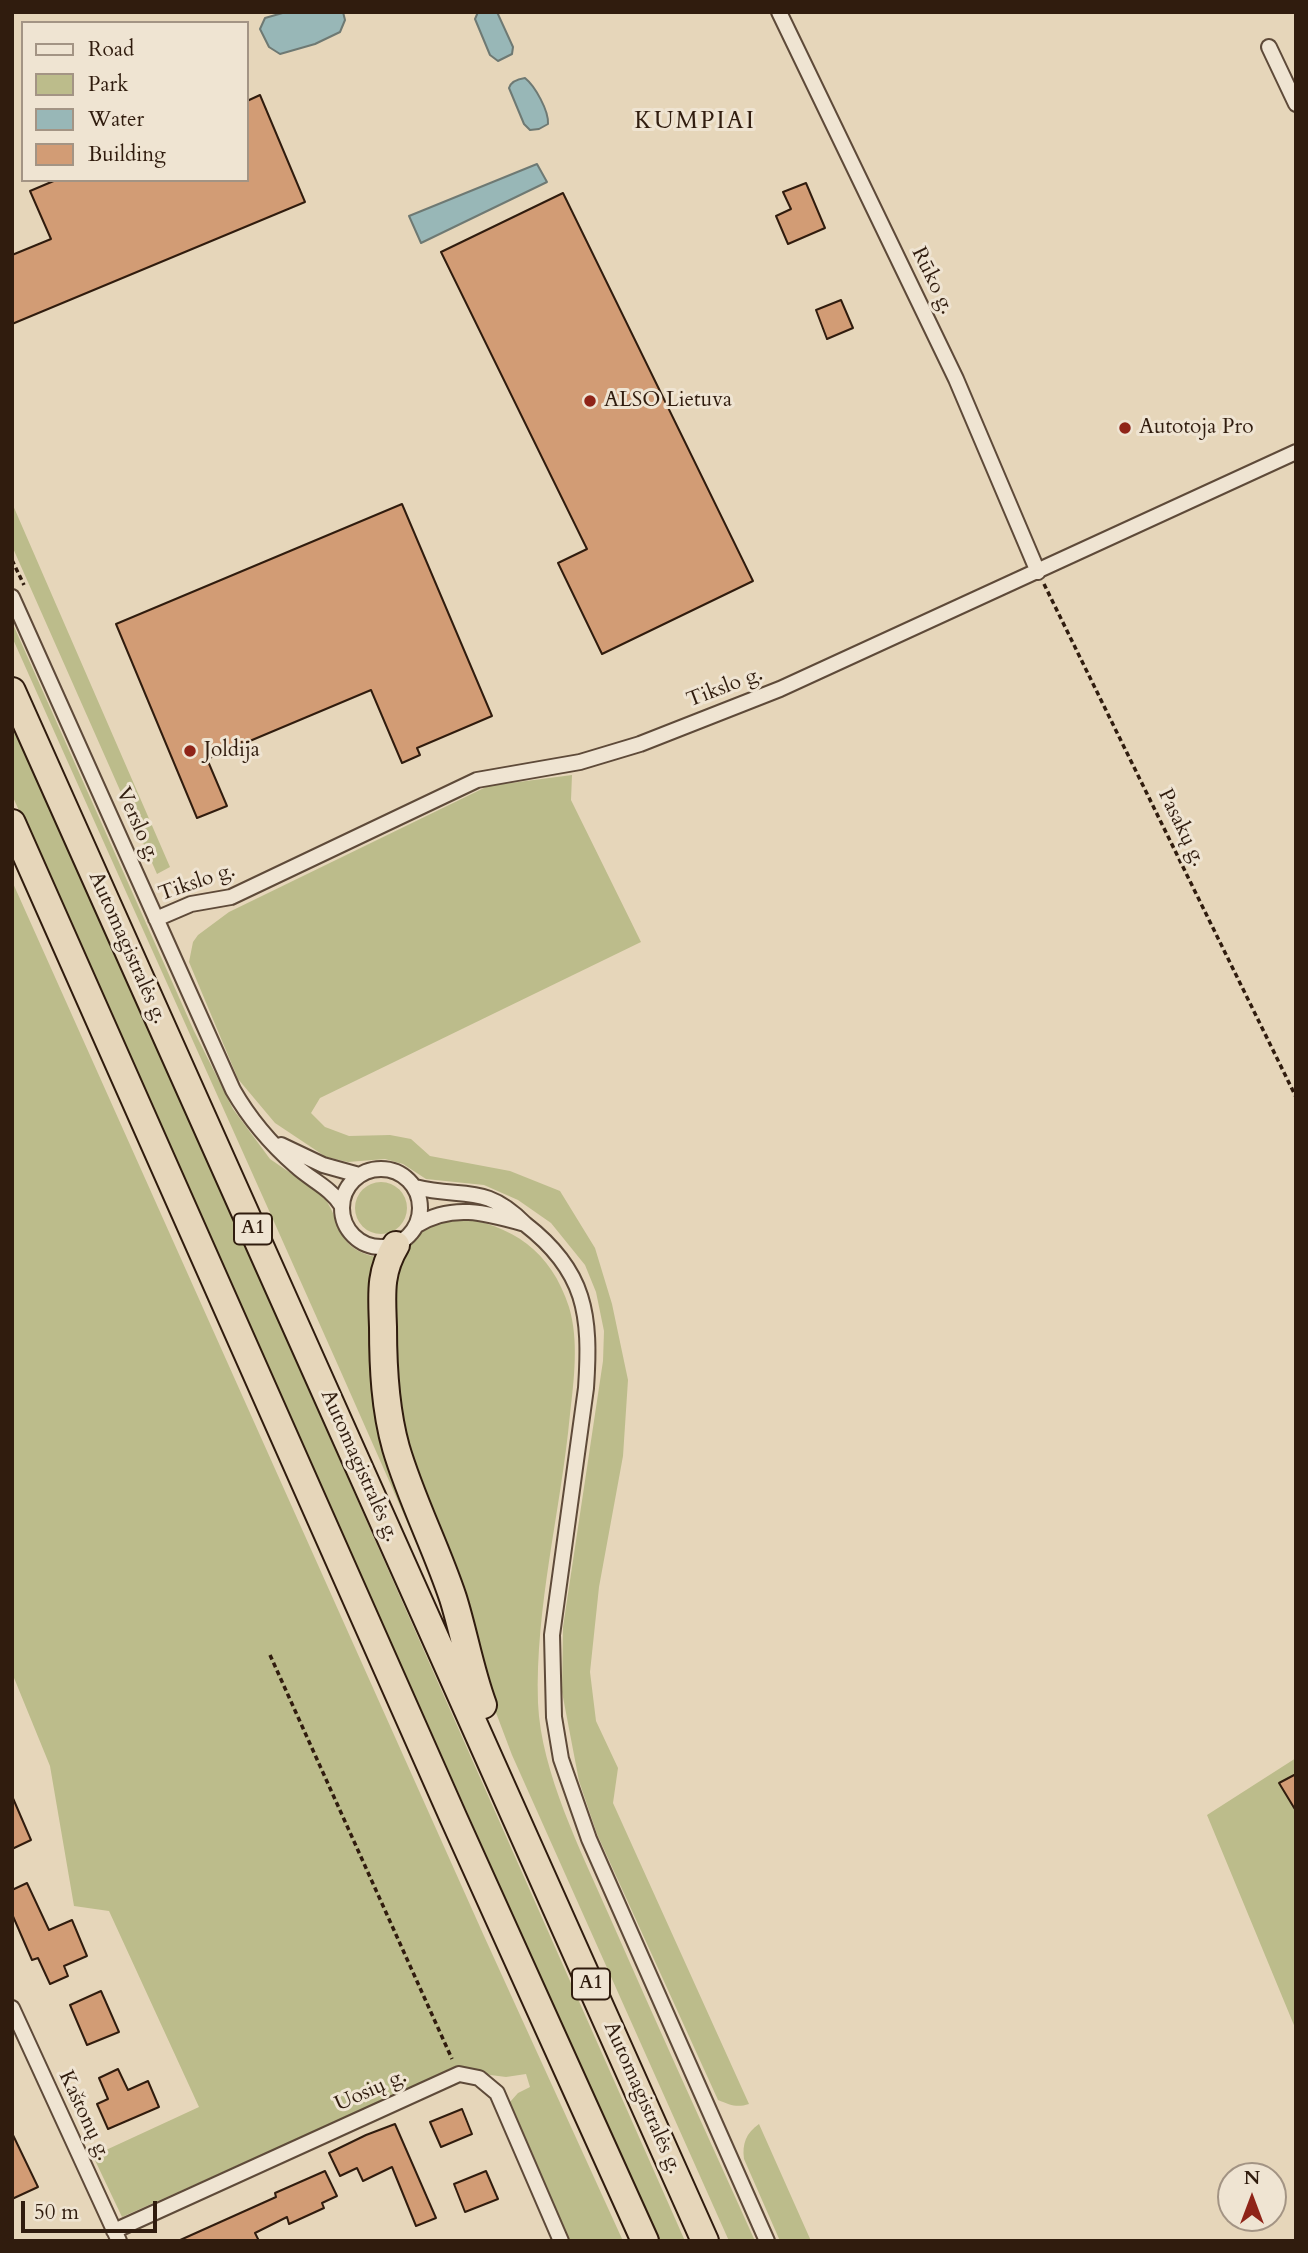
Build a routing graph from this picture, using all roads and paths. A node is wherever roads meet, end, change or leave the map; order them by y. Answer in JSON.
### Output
{"nodes":[{"id":1,"x":779,"y":12,"type":"edge"},
{"id":2,"x":1269,"y":47,"type":"dead end"},
{"id":3,"x":1296,"y":104,"type":"edge"},
{"id":4,"x":1296,"y":452,"type":"edge"},
{"id":5,"x":1038,"y":572,"type":"junction"},
{"id":6,"x":12,"y":597,"type":"edge"},
{"id":7,"x":12,"y":691,"type":"edge"},
{"id":8,"x":12,"y":823,"type":"edge"},
{"id":9,"x":156,"y":919,"type":"junction"},
{"id":10,"x":1296,"y":1097,"type":"edge"},
{"id":11,"x":271,"y":1139,"type":"junction"},
{"id":12,"x":359,"y":1175,"type":"junction"},
{"id":13,"x":415,"y":1187,"type":"junction"},
{"id":14,"x":342,"y":1206,"type":"junction"},
{"id":15,"x":525,"y":1224,"type":"junction"},
{"id":16,"x":417,"y":1225,"type":"junction"},
{"id":17,"x":396,"y":1245,"type":"junction"},
{"id":18,"x":271,"y":1655,"type":"dead end"},
{"id":19,"x":14,"y":2016,"type":"edge"},
{"id":20,"x":459,"y":2074,"type":"junction"},
{"id":21,"x":687,"y":2201,"type":"junction"},
{"id":22,"x":116,"y":2236,"type":"edge"},
{"id":23,"x":561,"y":2241,"type":"edge"},
{"id":24,"x":645,"y":2241,"type":"edge"},
{"id":25,"x":705,"y":2241,"type":"edge"},
{"id":26,"x":767,"y":2241,"type":"edge"}],
"edges":[{"from":1,"to":5,"type":"street","name":"Rūko g."},
{"from":2,"to":3,"type":"street"},
{"from":4,"to":5,"type":"street","name":"Tikslo g."},
{"from":5,"to":9,"type":"street","name":"Tikslo g."},
{"from":5,"to":10,"type":"path","name":"Pasakų g."},
{"from":6,"to":9,"type":"street","name":"Verslo g."},
{"from":7,"to":21,"type":"highway","name":"Automagistralės g.","number":"A1"},
{"from":8,"to":24,"type":"highway","number":"A1"},
{"from":9,"to":11,"type":"street","name":"Verslo g."},
{"from":11,"to":12,"type":"street","name":"Verslo g."},
{"from":11,"to":14,"type":"street","name":"Verslo g."},
{"from":12,"to":13,"type":"street"},
{"from":12,"to":14,"type":"street"},
{"from":13,"to":15,"type":"street"},
{"from":13,"to":16,"type":"street"},
{"from":14,"to":17,"type":"street"},
{"from":15,"to":16,"type":"street"},
{"from":15,"to":26,"type":"street"},
{"from":16,"to":17,"type":"street"},
{"from":17,"to":21,"type":"highway"},
{"from":18,"to":20,"type":"path"},
{"from":19,"to":22,"type":"street","name":"Kaštonų g."},
{"from":20,"to":22,"type":"street","name":"Uosių g."},
{"from":20,"to":23,"type":"street"},
{"from":21,"to":25,"type":"highway","name":"Automagistralės g.","number":"A1"}]}
